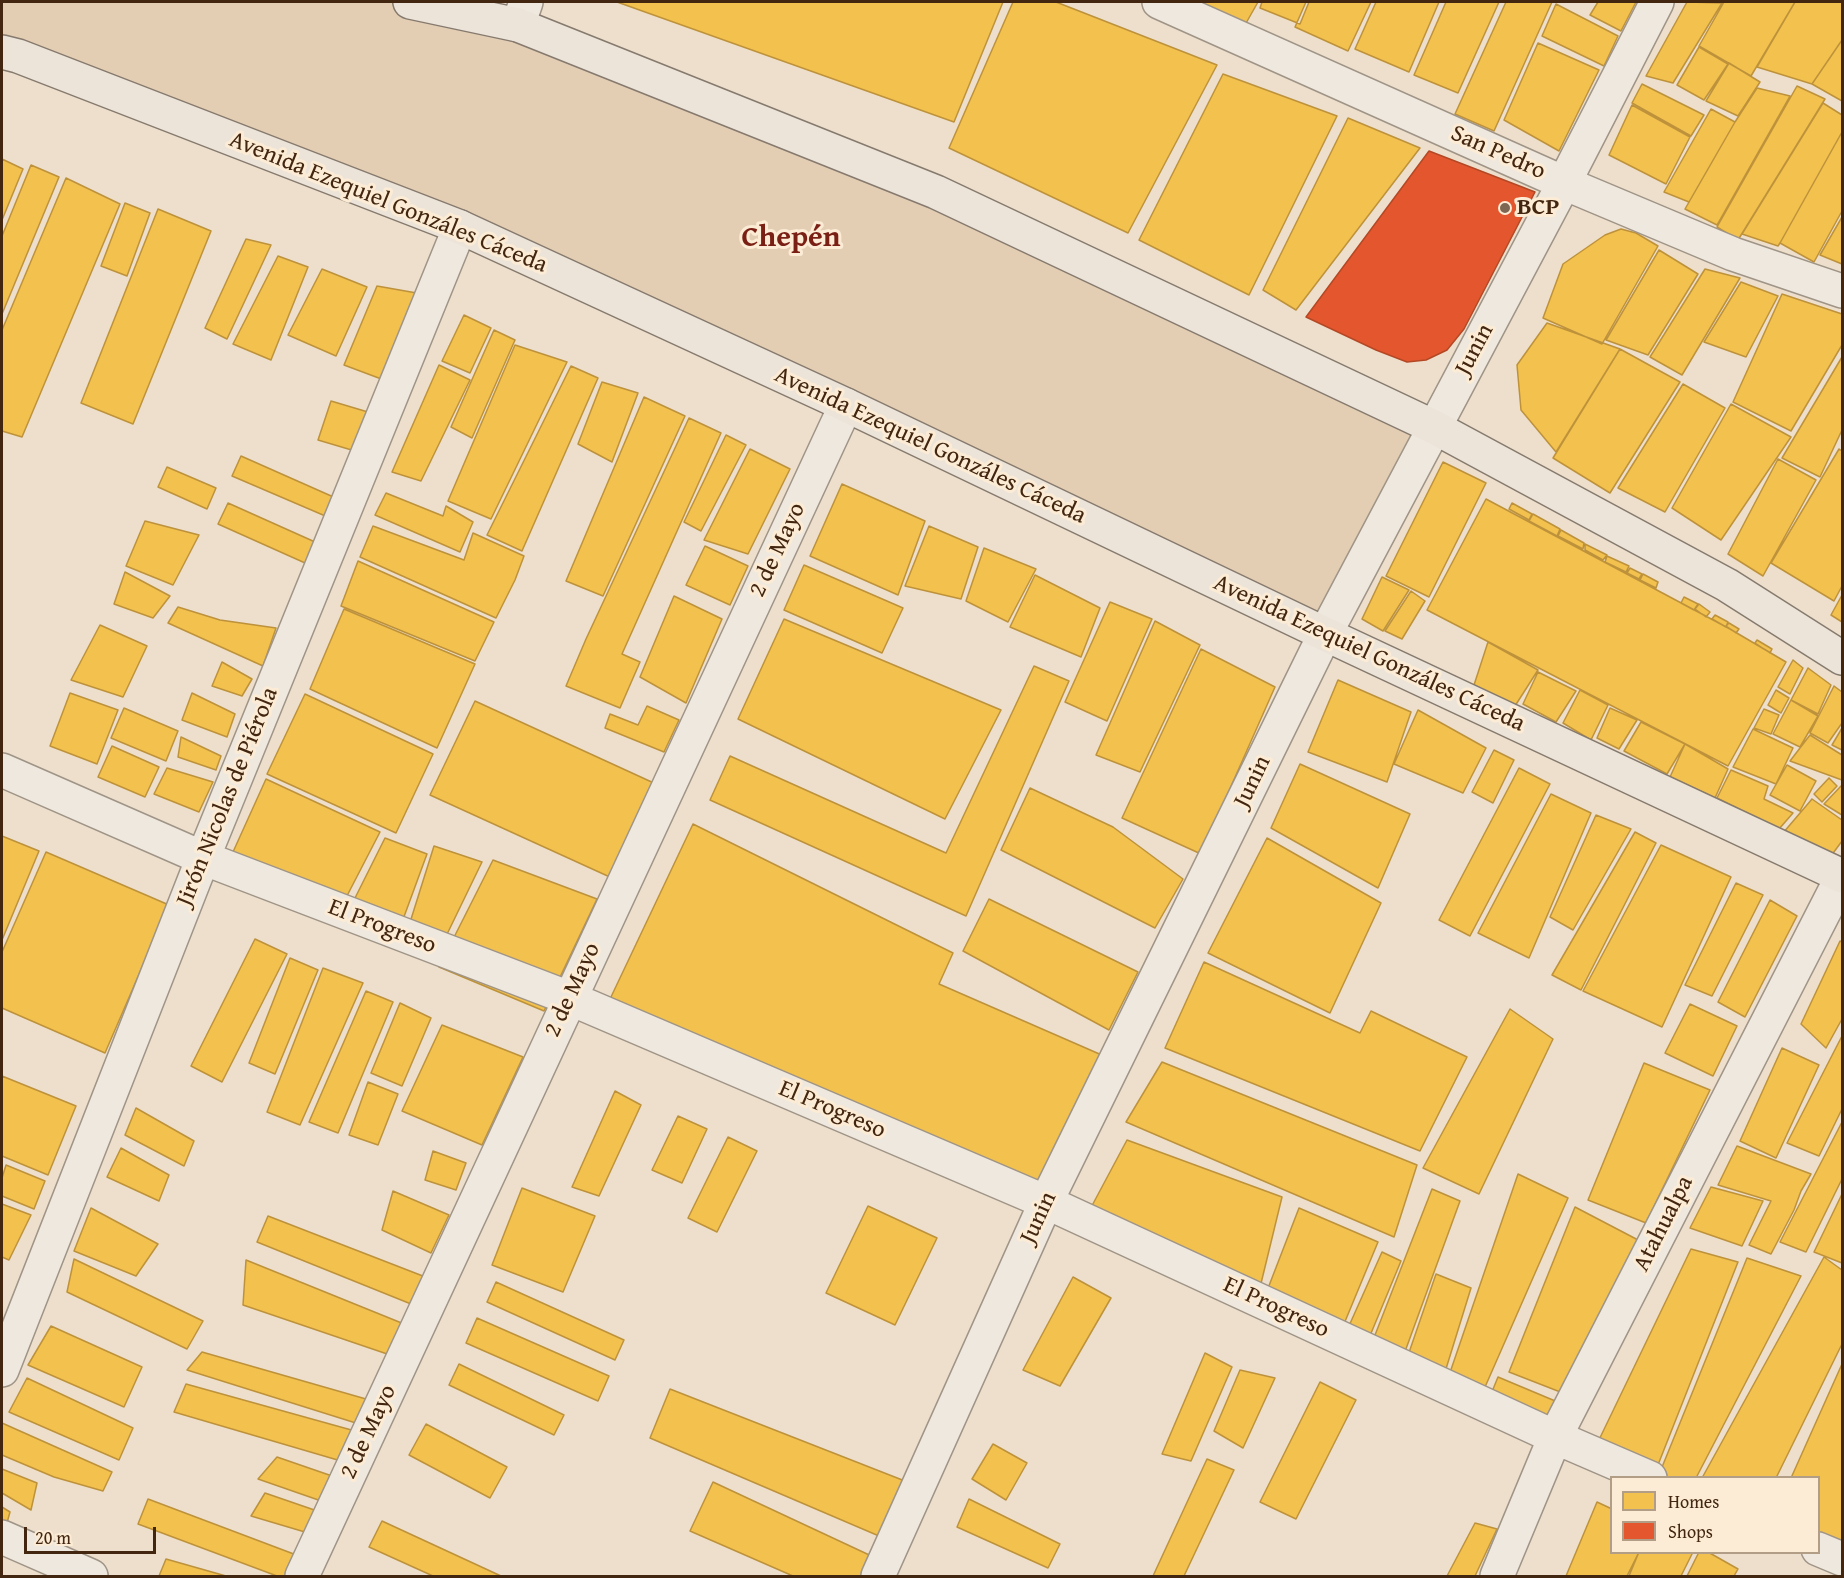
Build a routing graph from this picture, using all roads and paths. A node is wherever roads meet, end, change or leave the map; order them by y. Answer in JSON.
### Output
{"nodes":[{"id":1,"x":410,"y":2,"type":"edge"},
{"id":2,"x":1159,"y":2,"type":"edge"},
{"id":3,"x":1657,"y":2,"type":"edge"},
{"id":4,"x":522,"y":13,"type":"edge"},
{"id":5,"x":2,"y":52,"type":"edge"},
{"id":6,"x":1564,"y":183,"type":"junction"},
{"id":7,"x":460,"y":227,"type":"junction"},
{"id":8,"x":1842,"y":291,"type":"edge"},
{"id":9,"x":846,"y":405,"type":"junction"},
{"id":10,"x":1434,"y":427,"type":"junction"},
{"id":11,"x":1325,"y":634,"type":"junction"},
{"id":12,"x":1842,"y":658,"type":"edge"},
{"id":13,"x":2,"y":770,"type":"edge"},
{"id":14,"x":203,"y":858,"type":"junction"},
{"id":15,"x":1842,"y":876,"type":"edge"},
{"id":16,"x":569,"y":998,"type":"junction"},
{"id":17,"x":1046,"y":1202,"type":"junction"},
{"id":18,"x":2,"y":1370,"type":"edge"},
{"id":19,"x":1555,"y":1437,"type":"junction"},
{"id":20,"x":1645,"y":1476,"type":"edge"},
{"id":21,"x":2,"y":1537,"type":"edge"},
{"id":22,"x":1820,"y":1550,"type":"edge"},
{"id":23,"x":1842,"y":1559,"type":"edge"},
{"id":24,"x":91,"y":1576,"type":"edge"},
{"id":25,"x":302,"y":1576,"type":"edge"},
{"id":26,"x":878,"y":1576,"type":"edge"},
{"id":27,"x":1497,"y":1576,"type":"edge"}],
"edges":[{"from":1,"to":4,"type":"main road"},
{"from":2,"to":6,"type":"street","name":"San Pedro"},
{"from":3,"to":6,"type":"street","name":"Junin"},
{"from":4,"to":10,"type":"main road"},
{"from":5,"to":7,"type":"main road","name":"Avenida Ezequiel Gonzáles Cáceda"},
{"from":6,"to":8,"type":"street","name":"San Pedro"},
{"from":6,"to":10,"type":"street","name":"Junin"},
{"from":7,"to":9,"type":"main road","name":"Avenida Ezequiel Gonzáles Cáceda"},
{"from":7,"to":14,"type":"street","name":"Jirón Nicolas de Piérola"},
{"from":9,"to":11,"type":"main road","name":"Avenida Ezequiel Gonzáles Cáceda"},
{"from":9,"to":16,"type":"street","name":"2 de Mayo"},
{"from":10,"to":11,"type":"street","name":"Junin"},
{"from":10,"to":12,"type":"main road"},
{"from":11,"to":15,"type":"main road","name":"Avenida Ezequiel Gonzáles Cáceda"},
{"from":11,"to":17,"type":"street","name":"Junin"},
{"from":13,"to":14,"type":"street","name":"El Progreso"},
{"from":14,"to":16,"type":"street","name":"El Progreso"},
{"from":14,"to":18,"type":"street","name":"Jirón Nicolas de Piérola"},
{"from":15,"to":19,"type":"street","name":"Atahualpa"},
{"from":16,"to":17,"type":"street","name":"El Progreso"},
{"from":16,"to":25,"type":"street","name":"2 de Mayo"},
{"from":17,"to":19,"type":"street","name":"El Progreso"},
{"from":17,"to":26,"type":"street","name":"Junin"},
{"from":19,"to":20,"type":"street","name":"El Progreso"},
{"from":19,"to":27,"type":"street","name":"Atahualpa"},
{"from":21,"to":24,"type":"street"},
{"from":22,"to":23,"type":"street"}]}
